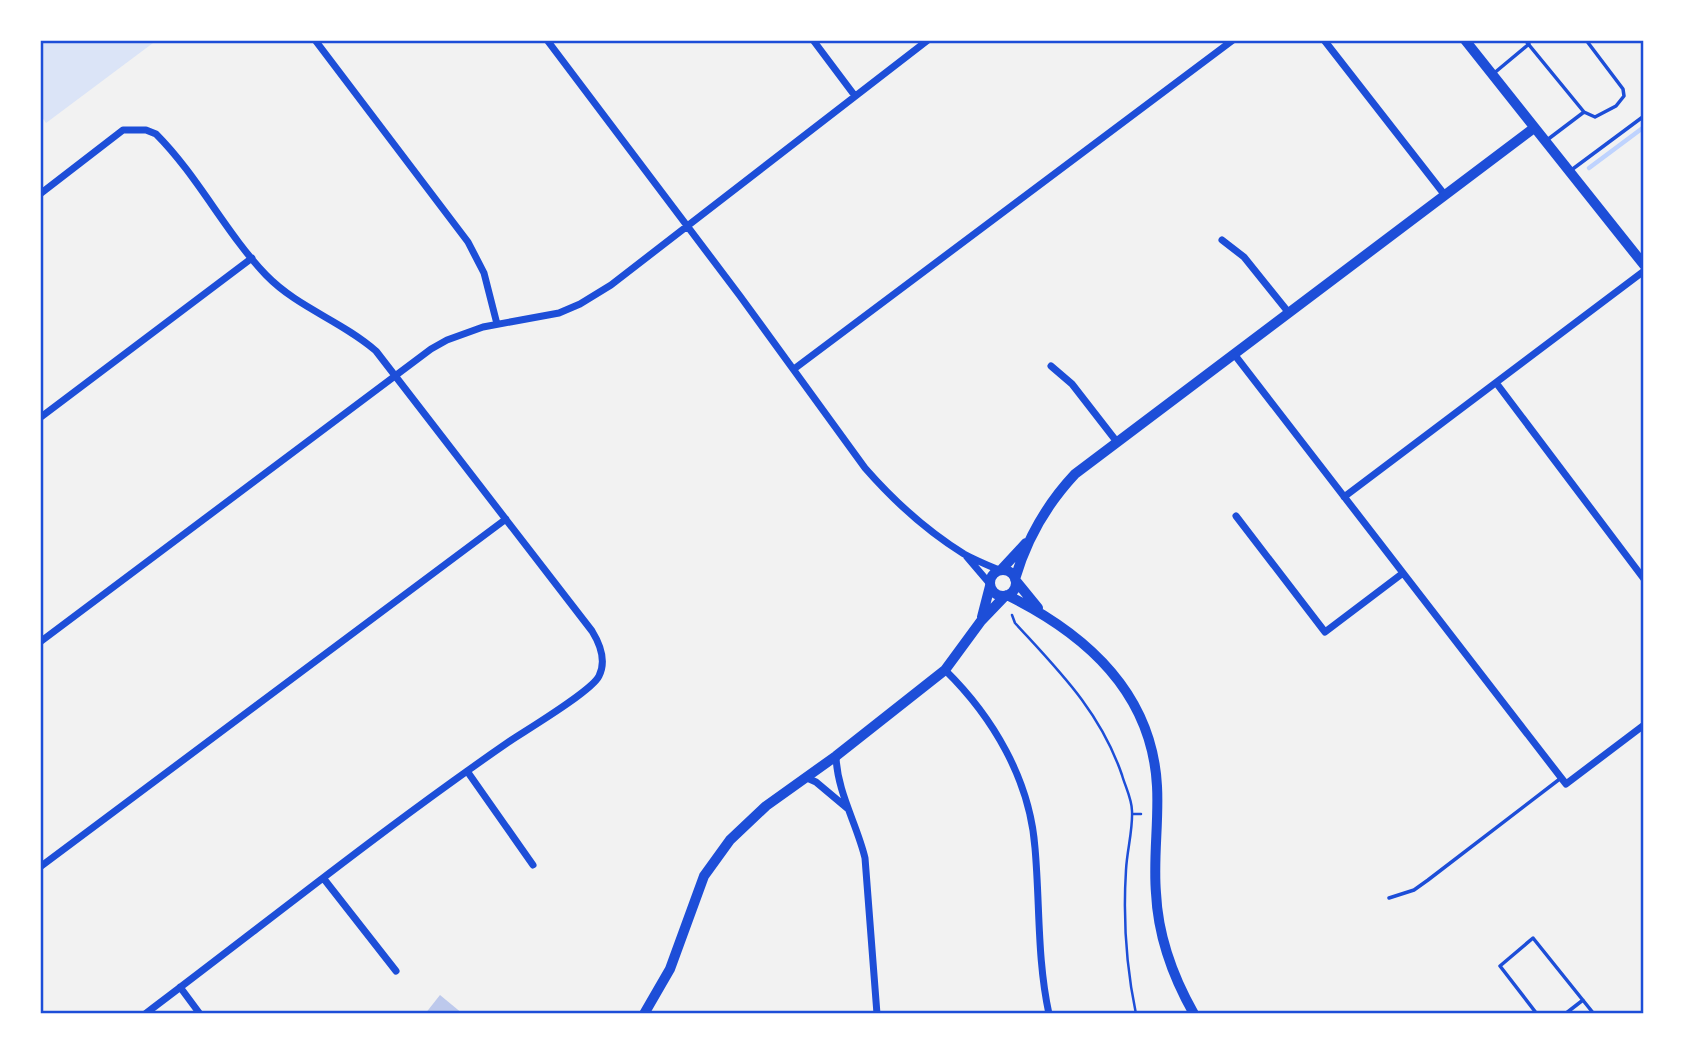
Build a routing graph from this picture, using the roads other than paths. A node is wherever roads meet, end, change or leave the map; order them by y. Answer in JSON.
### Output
{"nodes":[{"id":1,"x":316,"y":40,"type":"edge"},
{"id":2,"x":547,"y":40,"type":"edge"},
{"id":3,"x":813,"y":40,"type":"edge"},
{"id":4,"x":928,"y":40,"type":"edge"},
{"id":5,"x":1233,"y":40,"type":"edge"},
{"id":6,"x":1324,"y":40,"type":"edge"},
{"id":7,"x":1586,"y":40,"type":"edge"},
{"id":8,"x":1466,"y":41,"type":"edge"},
{"id":9,"x":1527,"y":42,"type":"edge"},
{"id":10,"x":1492,"y":75,"type":"junction"},
{"id":11,"x":855,"y":96,"type":"junction"},
{"id":12,"x":1584,"y":113,"type":"junction"},
{"id":13,"x":1644,"y":116,"type":"edge"},
{"id":14,"x":1534,"y":128,"type":"junction"},
{"id":15,"x":1545,"y":142,"type":"junction"},
{"id":16,"x":1569,"y":172,"type":"junction"},
{"id":17,"x":40,"y":194,"type":"edge"},
{"id":18,"x":1444,"y":194,"type":"junction"},
{"id":19,"x":687,"y":229,"type":"junction"},
{"id":20,"x":1222,"y":240,"type":"dead end"},
{"id":21,"x":252,"y":258,"type":"junction"},
{"id":22,"x":1644,"y":268,"type":"edge"},
{"id":23,"x":1289,"y":313,"type":"junction"},
{"id":24,"x":497,"y":324,"type":"junction"},
{"id":25,"x":1234,"y":354,"type":"junction"},
{"id":26,"x":1051,"y":366,"type":"dead end"},
{"id":27,"x":794,"y":369,"type":"junction"},
{"id":28,"x":396,"y":375,"type":"junction"},
{"id":29,"x":1497,"y":384,"type":"junction"},
{"id":30,"x":41,"y":417,"type":"edge"},
{"id":31,"x":1117,"y":442,"type":"junction"},
{"id":32,"x":1345,"y":497,"type":"junction"},
{"id":33,"x":1236,"y":516,"type":"dead end"},
{"id":34,"x":506,"y":519,"type":"junction"},
{"id":35,"x":1028,"y":540,"type":"junction"},
{"id":36,"x":965,"y":554,"type":"junction"},
{"id":37,"x":1000,"y":570,"type":"junction"},
{"id":38,"x":1403,"y":573,"type":"junction"},
{"id":39,"x":1644,"y":579,"type":"edge"},
{"id":40,"x":1015,"y":580,"type":"junction"},
{"id":41,"x":990,"y":585,"type":"junction"},
{"id":42,"x":1006,"y":595,"type":"junction"},
{"id":43,"x":1040,"y":611,"type":"junction"},
{"id":44,"x":981,"y":621,"type":"junction"},
{"id":45,"x":40,"y":642,"type":"edge"},
{"id":46,"x":945,"y":670,"type":"junction"},
{"id":47,"x":1644,"y":725,"type":"edge"},
{"id":48,"x":836,"y":756,"type":"junction"},
{"id":49,"x":467,"y":771,"type":"junction"},
{"id":50,"x":807,"y":778,"type":"junction"},
{"id":51,"x":1564,"y":781,"type":"junction"},
{"id":52,"x":847,"y":808,"type":"junction"},
{"id":53,"x":533,"y":865,"type":"dead end"},
{"id":54,"x":40,"y":867,"type":"edge"},
{"id":55,"x":324,"y":879,"type":"junction"},
{"id":56,"x":1389,"y":898,"type":"dead end"},
{"id":57,"x":396,"y":971,"type":"dead end"},
{"id":58,"x":180,"y":987,"type":"junction"},
{"id":59,"x":1583,"y":1000,"type":"junction"},
{"id":60,"x":145,"y":1014,"type":"edge"},
{"id":61,"x":200,"y":1014,"type":"edge"},
{"id":62,"x":643,"y":1014,"type":"edge"},
{"id":63,"x":877,"y":1014,"type":"edge"},
{"id":64,"x":1049,"y":1014,"type":"edge"},
{"id":65,"x":1194,"y":1014,"type":"edge"},
{"id":66,"x":1537,"y":1014,"type":"edge"},
{"id":67,"x":1565,"y":1014,"type":"edge"},
{"id":68,"x":1594,"y":1014,"type":"edge"}],
"edges":[{"from":1,"to":24,"type":"street"},
{"from":2,"to":19,"type":"street"},
{"from":3,"to":11,"type":"street"},
{"from":4,"to":11,"type":"street"},
{"from":5,"to":27,"type":"street"},
{"from":6,"to":18,"type":"street"},
{"from":7,"to":12,"type":"lane"},
{"from":8,"to":10,"type":"street"},
{"from":9,"to":10,"type":"lane"},
{"from":9,"to":12,"type":"lane"},
{"from":10,"to":14,"type":"street"},
{"from":11,"to":19,"type":"street"},
{"from":12,"to":15,"type":"lane"},
{"from":13,"to":16,"type":"lane"},
{"from":14,"to":15,"type":"street"},
{"from":14,"to":18,"type":"street"},
{"from":15,"to":16,"type":"street"},
{"from":16,"to":22,"type":"street"},
{"from":17,"to":21,"type":"street"},
{"from":18,"to":23,"type":"street"},
{"from":19,"to":24,"type":"street"},
{"from":19,"to":27,"type":"street"},
{"from":20,"to":23,"type":"street"},
{"from":21,"to":28,"type":"street"},
{"from":21,"to":30,"type":"street"},
{"from":22,"to":29,"type":"street"},
{"from":23,"to":25,"type":"street"},
{"from":24,"to":28,"type":"street"},
{"from":25,"to":31,"type":"street"},
{"from":25,"to":32,"type":"street"},
{"from":26,"to":31,"type":"street"},
{"from":27,"to":36,"type":"street"},
{"from":28,"to":34,"type":"street"},
{"from":28,"to":45,"type":"street"},
{"from":29,"to":32,"type":"street"},
{"from":29,"to":39,"type":"street"},
{"from":31,"to":35,"type":"street"},
{"from":32,"to":38,"type":"street"},
{"from":33,"to":38,"type":"street"},
{"from":34,"to":49,"type":"street"},
{"from":34,"to":54,"type":"street"},
{"from":35,"to":37,"type":"street"},
{"from":35,"to":40,"type":"street"},
{"from":36,"to":37,"type":"street"},
{"from":36,"to":41,"type":"street"},
{"from":37,"to":40,"type":"street"},
{"from":37,"to":41,"type":"street"},
{"from":38,"to":51,"type":"street"},
{"from":40,"to":42,"type":"street"},
{"from":40,"to":43,"type":"street"},
{"from":41,"to":42,"type":"street"},
{"from":41,"to":44,"type":"street"},
{"from":42,"to":43,"type":"street"},
{"from":42,"to":44,"type":"street"},
{"from":43,"to":65,"type":"street"},
{"from":44,"to":46,"type":"street"},
{"from":46,"to":48,"type":"street"},
{"from":46,"to":64,"type":"street"},
{"from":47,"to":51,"type":"street"},
{"from":48,"to":50,"type":"street"},
{"from":48,"to":52,"type":"street"},
{"from":49,"to":53,"type":"street"},
{"from":49,"to":55,"type":"street"},
{"from":50,"to":52,"type":"street"},
{"from":50,"to":62,"type":"street"},
{"from":51,"to":56,"type":"lane"},
{"from":52,"to":63,"type":"street"},
{"from":55,"to":57,"type":"street"},
{"from":55,"to":58,"type":"street"},
{"from":58,"to":60,"type":"street"},
{"from":58,"to":61,"type":"street"},
{"from":59,"to":66,"type":"lane"},
{"from":59,"to":67,"type":"lane"},
{"from":59,"to":68,"type":"lane"}]}
